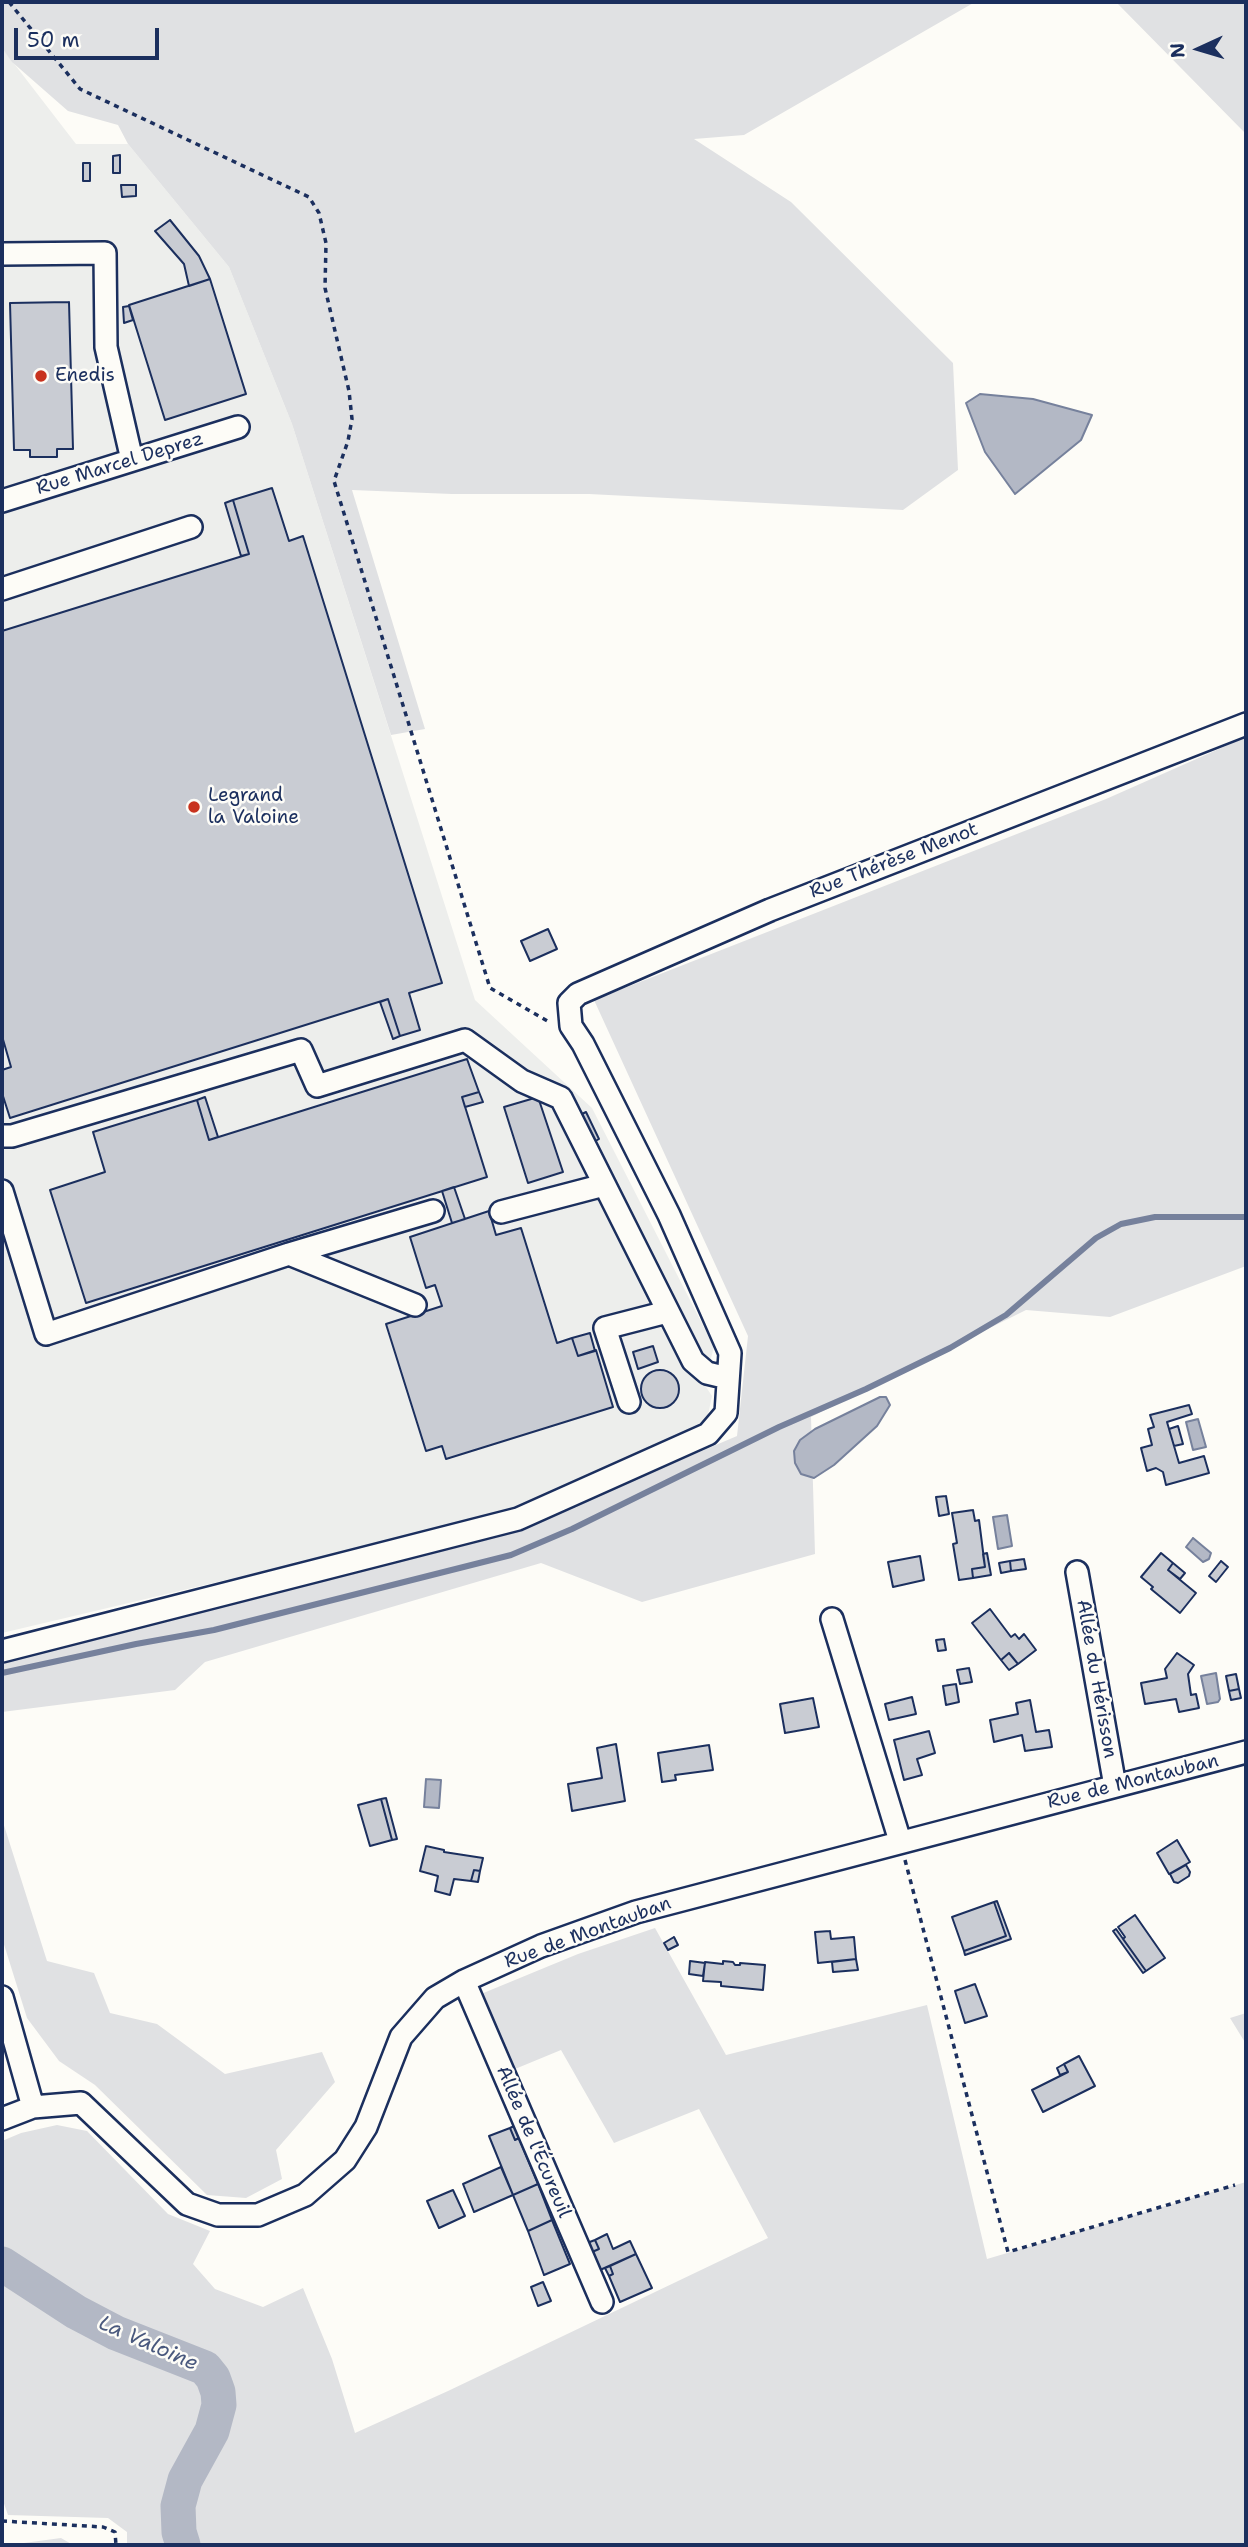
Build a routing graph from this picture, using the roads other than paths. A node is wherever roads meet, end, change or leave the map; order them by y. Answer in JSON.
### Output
{"nodes":[{"id":1,"x":2,"y":254,"type":"edge"},
{"id":2,"x":238,"y":427,"type":"dead end"},
{"id":3,"x":132,"y":460,"type":"junction"},
{"id":4,"x":2,"y":501,"type":"edge"},
{"id":5,"x":191,"y":527,"type":"dead end"},
{"id":6,"x":2,"y":589,"type":"edge"},
{"id":7,"x":1246,"y":724,"type":"edge"},
{"id":8,"x":2,"y":1136,"type":"edge"},
{"id":9,"x":604,"y":1185,"type":"junction"},
{"id":10,"x":2,"y":1191,"type":"edge"},
{"id":11,"x":433,"y":1211,"type":"dead end"},
{"id":12,"x":501,"y":1212,"type":"dead end"},
{"id":13,"x":289,"y":1254,"type":"junction"},
{"id":14,"x":415,"y":1305,"type":"dead end"},
{"id":15,"x":667,"y":1312,"type":"junction"},
{"id":16,"x":729,"y":1378,"type":"junction"},
{"id":17,"x":629,"y":1402,"type":"dead end"},
{"id":18,"x":1077,"y":1572,"type":"dead end"},
{"id":19,"x":832,"y":1619,"type":"dead end"},
{"id":20,"x":2,"y":1651,"type":"edge"},
{"id":21,"x":1246,"y":1752,"type":"edge"},
{"id":22,"x":1115,"y":1786,"type":"junction"},
{"id":23,"x":900,"y":1841,"type":"junction"},
{"id":24,"x":464,"y":1981,"type":"junction"},
{"id":25,"x":2,"y":1997,"type":"edge"},
{"id":26,"x":33,"y":2107,"type":"junction"},
{"id":27,"x":2,"y":2119,"type":"edge"},
{"id":28,"x":602,"y":2302,"type":"dead end"}],
"edges":[{"from":1,"to":3,"type":"street"},
{"from":2,"to":3,"type":"street","name":"Rue Marcel Deprez"},
{"from":3,"to":4,"type":"street","name":"Rue Marcel Deprez"},
{"from":5,"to":6,"type":"street"},
{"from":7,"to":16,"type":"street","name":"Rue Thérèse Menot"},
{"from":8,"to":9,"type":"street"},
{"from":9,"to":12,"type":"street"},
{"from":9,"to":15,"type":"street"},
{"from":10,"to":13,"type":"street"},
{"from":11,"to":13,"type":"street"},
{"from":13,"to":14,"type":"street"},
{"from":15,"to":16,"type":"street"},
{"from":15,"to":17,"type":"street"},
{"from":16,"to":20,"type":"street"},
{"from":18,"to":22,"type":"street","name":"Allée du Hérisson"},
{"from":19,"to":23,"type":"street"},
{"from":21,"to":22,"type":"street","name":"Rue de Montauban"},
{"from":22,"to":23,"type":"street","name":"Rue de Montauban"},
{"from":23,"to":24,"type":"street","name":"Rue de Montauban"},
{"from":24,"to":26,"type":"street","name":"Rue de Montauban"},
{"from":24,"to":28,"type":"street","name":"Allée de l'Écureuil"},
{"from":25,"to":26,"type":"street"},
{"from":26,"to":27,"type":"street","name":"Rue de Montauban"}]}
